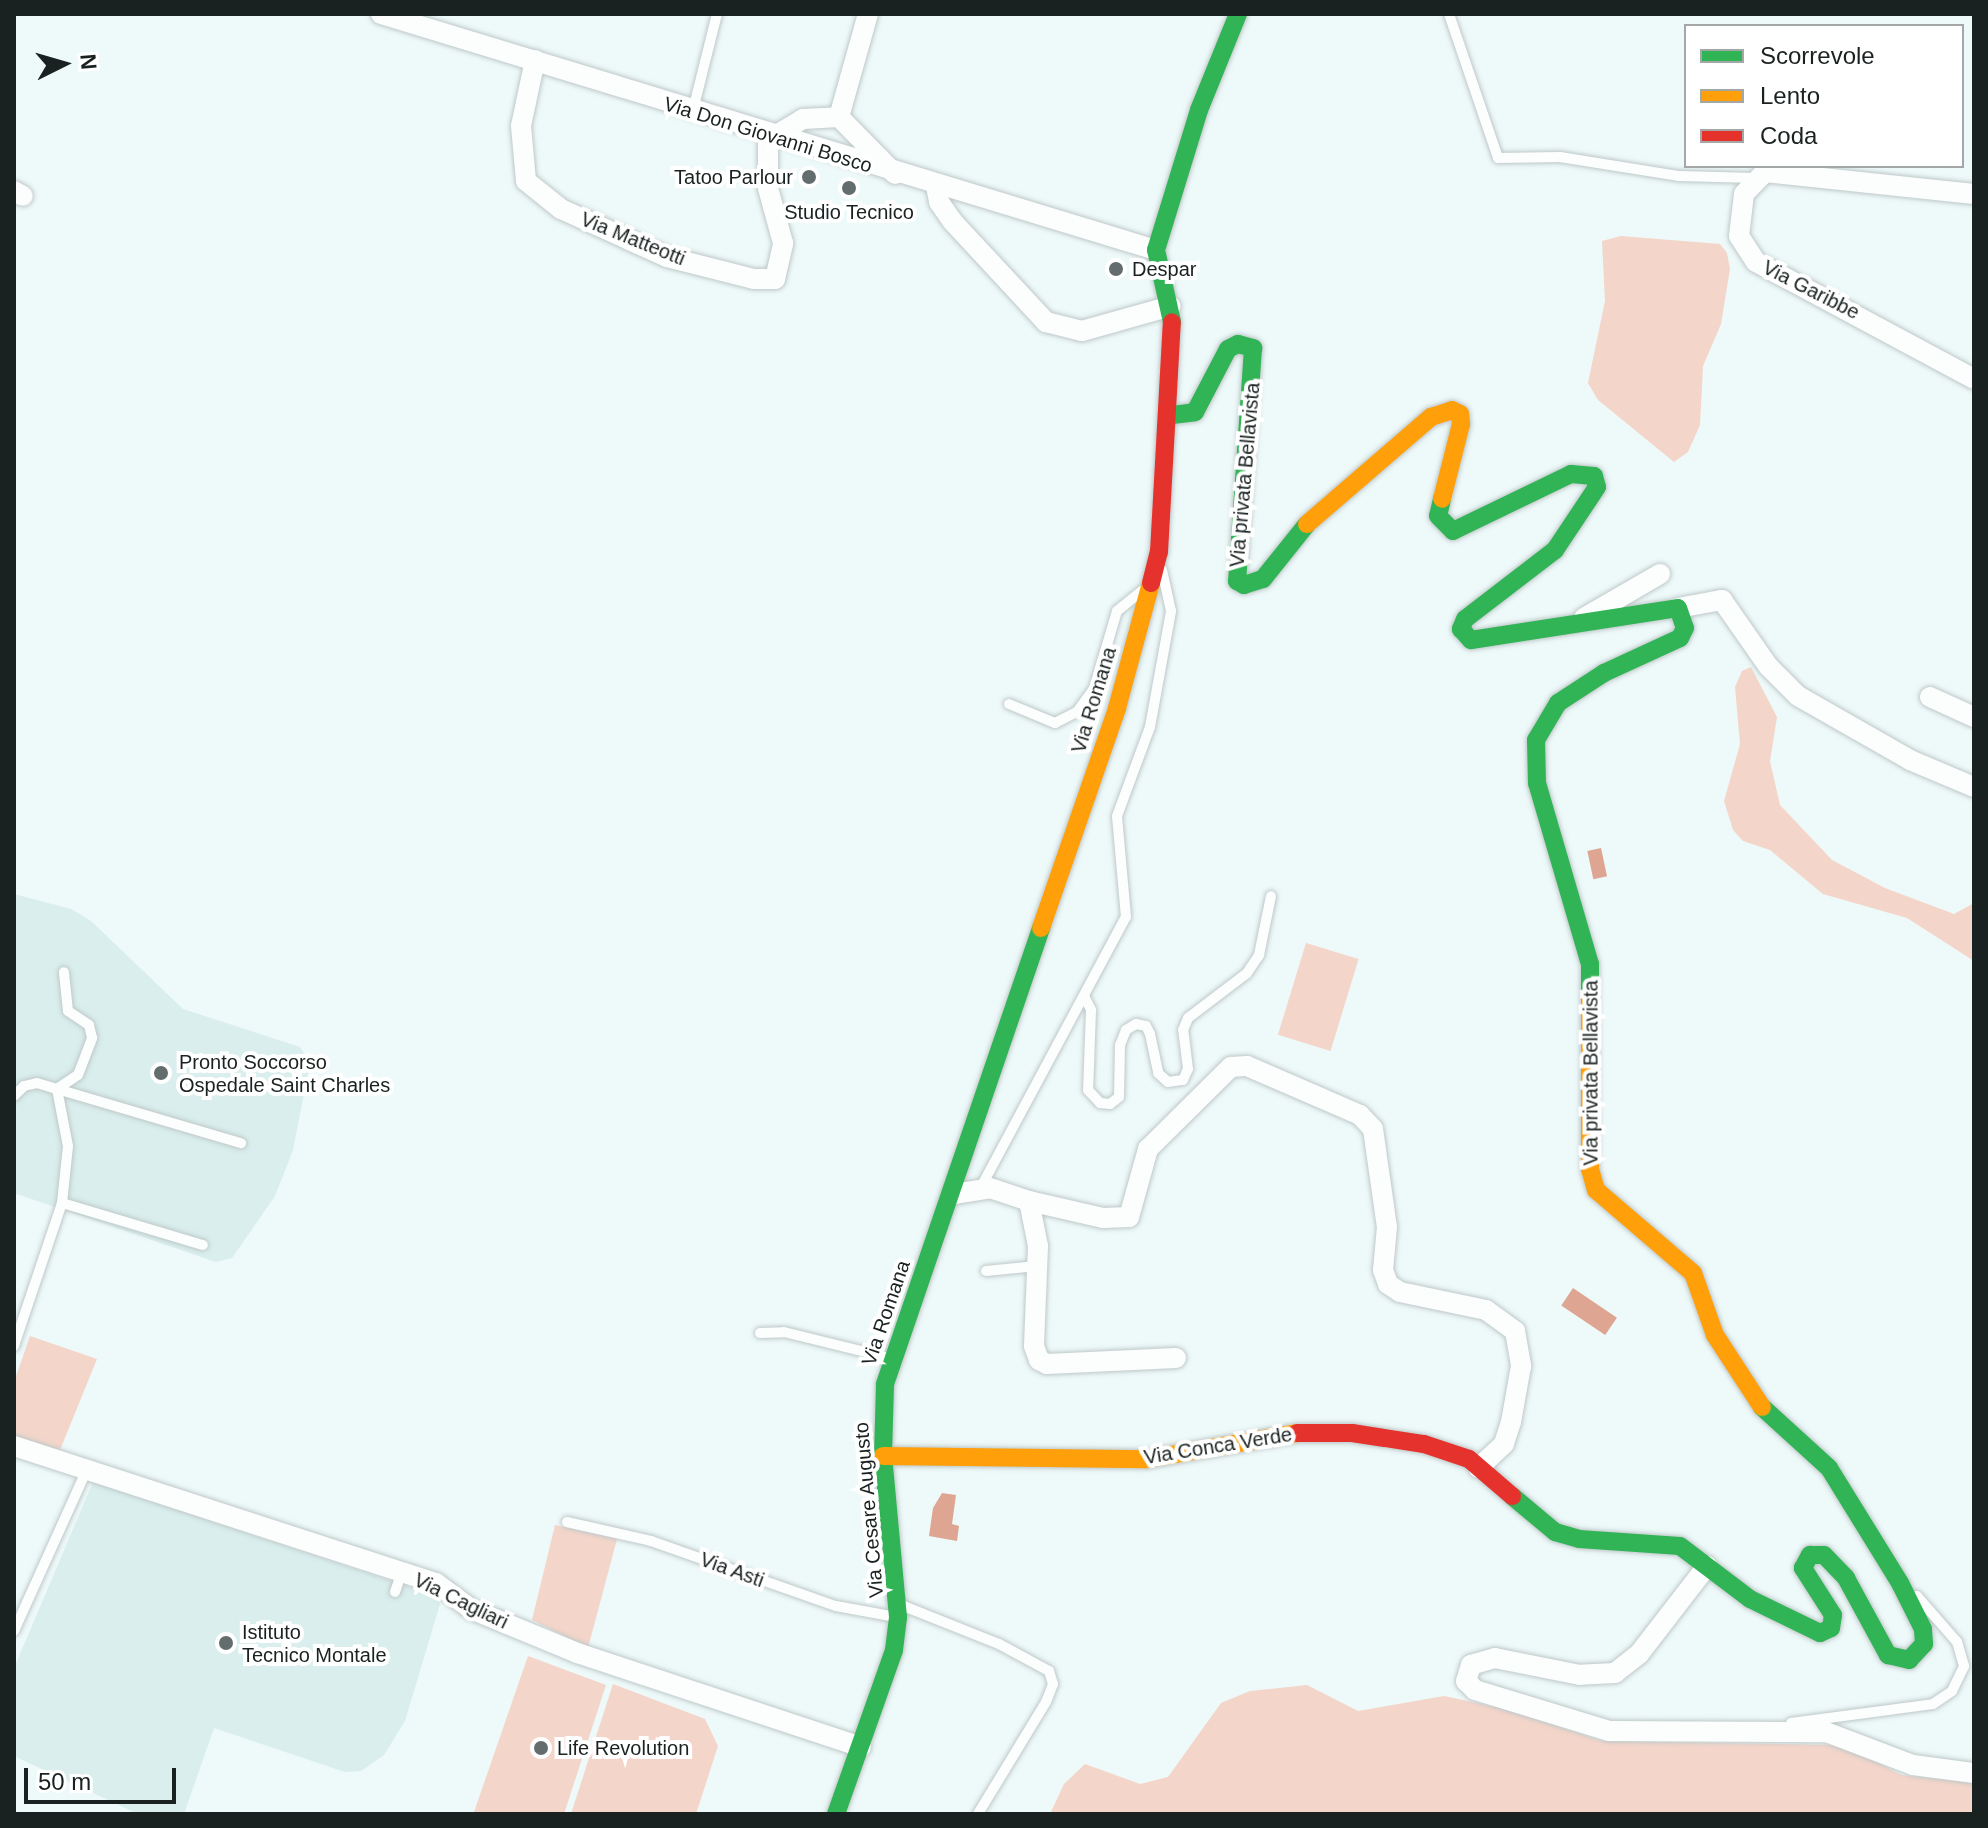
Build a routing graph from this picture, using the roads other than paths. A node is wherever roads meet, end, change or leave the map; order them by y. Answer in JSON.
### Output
{"nodes":[{"id":1,"x":381,"y":14,"type":"edge"},
{"id":2,"x":717,"y":14,"type":"edge"},
{"id":3,"x":868,"y":14,"type":"edge"},
{"id":4,"x":1238,"y":14,"type":"edge"},
{"id":5,"x":1449,"y":14,"type":"edge"},
{"id":6,"x":535,"y":60,"type":"junction"},
{"id":7,"x":693,"y":112,"type":"junction"},
{"id":8,"x":839,"y":117,"type":"junction"},
{"id":9,"x":771,"y":136,"type":"junction"},
{"id":10,"x":895,"y":174,"type":"junction"},
{"id":11,"x":1755,"y":178,"type":"junction"},
{"id":12,"x":936,"y":186,"type":"junction"},
{"id":13,"x":1974,"y":194,"type":"edge"},
{"id":14,"x":1156,"y":250,"type":"junction"},
{"id":15,"x":1171,"y":306,"type":"junction"},
{"id":16,"x":1974,"y":379,"type":"edge"},
{"id":17,"x":1172,"y":415,"type":"junction"},
{"id":18,"x":1159,"y":552,"type":"junction"},
{"id":19,"x":1660,"y":574,"type":"dead end"},
{"id":20,"x":1148,"y":591,"type":"junction"},
{"id":21,"x":1678,"y":608,"type":"junction"},
{"id":22,"x":1574,"y":624,"type":"junction"},
{"id":23,"x":1930,"y":697,"type":"dead end"},
{"id":24,"x":1009,"y":704,"type":"dead end"},
{"id":25,"x":1974,"y":717,"type":"edge"},
{"id":26,"x":1974,"y":787,"type":"edge"},
{"id":27,"x":1271,"y":896,"type":"dead end"},
{"id":28,"x":64,"y":972,"type":"dead end"},
{"id":29,"x":1084,"y":996,"type":"junction"},
{"id":30,"x":57,"y":1089,"type":"junction"},
{"id":31,"x":14,"y":1096,"type":"edge"},
{"id":32,"x":241,"y":1143,"type":"dead end"},
{"id":33,"x":980,"y":1189,"type":"junction"},
{"id":34,"x":954,"y":1194,"type":"junction"},
{"id":35,"x":1029,"y":1201,"type":"junction"},
{"id":36,"x":62,"y":1203,"type":"junction"},
{"id":37,"x":203,"y":1245,"type":"dead end"},
{"id":38,"x":1037,"y":1266,"type":"junction"},
{"id":39,"x":986,"y":1271,"type":"dead end"},
{"id":40,"x":760,"y":1333,"type":"dead end"},
{"id":41,"x":14,"y":1346,"type":"edge"},
{"id":42,"x":1176,"y":1358,"type":"dead end"},
{"id":43,"x":892,"y":1359,"type":"junction"},
{"id":44,"x":885,"y":1384,"type":"joint"},
{"id":45,"x":14,"y":1446,"type":"edge"},
{"id":46,"x":883,"y":1456,"type":"junction"},
{"id":47,"x":1478,"y":1468,"type":"junction"},
{"id":48,"x":87,"y":1469,"type":"junction"},
{"id":49,"x":567,"y":1522,"type":"dead end"},
{"id":50,"x":1865,"y":1523,"type":"joint"},
{"id":51,"x":1707,"y":1566,"type":"junction"},
{"id":52,"x":402,"y":1572,"type":"junction"},
{"id":53,"x":1900,"y":1583,"type":"junction"},
{"id":54,"x":395,"y":1592,"type":"dead end"},
{"id":55,"x":898,"y":1611,"type":"junction"},
{"id":56,"x":14,"y":1631,"type":"edge"},
{"id":57,"x":1759,"y":1728,"type":"junction"},
{"id":58,"x":861,"y":1747,"type":"junction"},
{"id":59,"x":1974,"y":1773,"type":"edge"},
{"id":60,"x":836,"y":1814,"type":"edge"},
{"id":61,"x":978,"y":1814,"type":"edge"}],
"edges":[{"from":1,"to":6,"type":"street","name":"Via Don Giovanni Bosco"},
{"from":2,"to":7,"type":"lane"},
{"from":3,"to":8,"type":"street"},
{"from":4,"to":14,"type":"street"},
{"from":5,"to":11,"type":"lane"},
{"from":6,"to":7,"type":"street","name":"Via Don Giovanni Bosco"},
{"from":6,"to":9,"type":"street","name":"Via Matteotti"},
{"from":7,"to":9,"type":"street","name":"Via Don Giovanni Bosco"},
{"from":8,"to":9,"type":"street"},
{"from":8,"to":10,"type":"street"},
{"from":9,"to":10,"type":"street","name":"Via Don Giovanni Bosco"},
{"from":10,"to":12,"type":"street","name":"Via Don Giovanni Bosco"},
{"from":11,"to":13,"type":"street"},
{"from":11,"to":16,"type":"street","name":"Via Garibbe"},
{"from":12,"to":14,"type":"street","name":"Via Don Giovanni Bosco"},
{"from":12,"to":15,"type":"street"},
{"from":14,"to":15,"type":"street","name":"Via Romana"},
{"from":15,"to":17,"type":"street","name":"Via Romana"},
{"from":17,"to":18,"type":"street","name":"Via Romana"},
{"from":17,"to":22,"type":"street","name":"Via privata Bellavista"},
{"from":18,"to":20,"type":"street","name":"Via Romana"},
{"from":18,"to":29,"type":"lane"},
{"from":19,"to":22,"type":"street","name":"Via privata Bellavista"},
{"from":20,"to":24,"type":"lane"},
{"from":20,"to":34,"type":"street","name":"Via Romana"},
{"from":21,"to":22,"type":"street","name":"Via privata Bellavista"},
{"from":21,"to":26,"type":"street","name":"Via privata Bellavista"},
{"from":21,"to":50,"type":"street","name":"Via privata Bellavista"},
{"from":23,"to":25,"type":"street"},
{"from":27,"to":29,"type":"lane"},
{"from":28,"to":30,"type":"lane"},
{"from":29,"to":33,"type":"lane"},
{"from":30,"to":31,"type":"lane"},
{"from":30,"to":32,"type":"lane"},
{"from":30,"to":36,"type":"lane"},
{"from":33,"to":34,"type":"street"},
{"from":33,"to":35,"type":"street"},
{"from":34,"to":43,"type":"street","name":"Via Romana"},
{"from":35,"to":38,"type":"street"},
{"from":35,"to":47,"type":"street"},
{"from":36,"to":37,"type":"lane"},
{"from":36,"to":41,"type":"lane"},
{"from":38,"to":39,"type":"lane"},
{"from":38,"to":42,"type":"street"},
{"from":40,"to":43,"type":"lane"},
{"from":43,"to":44,"type":"street","name":"Via Romana"},
{"from":44,"to":46,"type":"street","name":"Via Cesare Augusto"},
{"from":45,"to":48,"type":"street","name":"Via Cagliari"},
{"from":46,"to":47,"type":"street","name":"Via Conca Verde"},
{"from":46,"to":55,"type":"street","name":"Via Cesare Augusto"},
{"from":47,"to":51,"type":"street","name":"Via Conca Verde"},
{"from":48,"to":52,"type":"street","name":"Via Cagliari"},
{"from":48,"to":56,"type":"lane"},
{"from":49,"to":55,"type":"lane","name":"Via Asti"},
{"from":50,"to":53,"type":"street","name":"Via Conca Verde"},
{"from":51,"to":53,"type":"street","name":"Via Conca Verde"},
{"from":51,"to":57,"type":"street"},
{"from":52,"to":54,"type":"lane"},
{"from":52,"to":58,"type":"street","name":"Via Cagliari"},
{"from":53,"to":57,"type":"lane"},
{"from":55,"to":58,"type":"street","name":"Via Cesare Augusto"},
{"from":55,"to":61,"type":"lane","name":"Via Asti"},
{"from":57,"to":59,"type":"street"},
{"from":58,"to":60,"type":"street","name":"Via Cesare Augusto"}]}
